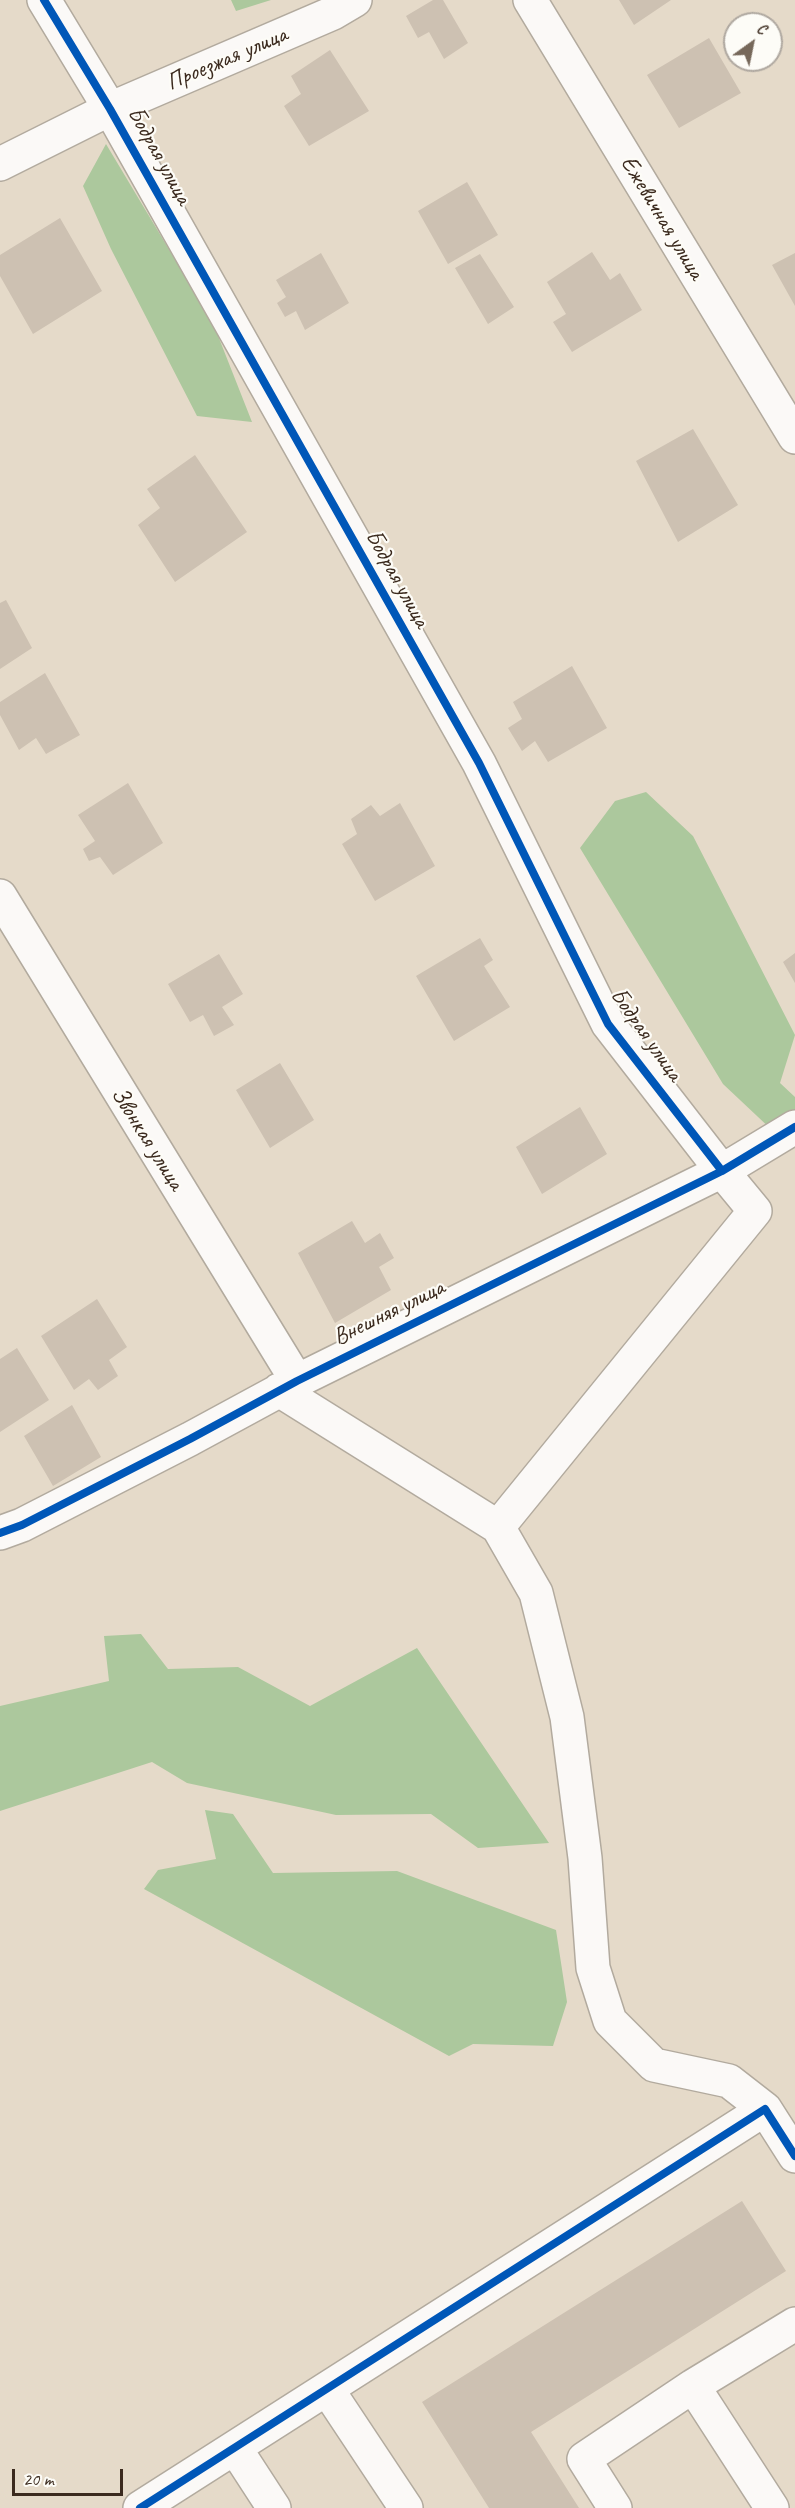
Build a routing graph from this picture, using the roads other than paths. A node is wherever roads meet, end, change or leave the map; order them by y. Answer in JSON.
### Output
{"nodes":[{"id":1,"x":44,"y":0,"type":"edge"},
{"id":2,"x":355,"y":0,"type":"edge"},
{"id":3,"x":530,"y":0,"type":"edge"},
{"id":4,"x":110,"y":109,"type":"junction"},
{"id":5,"x":0,"y":164,"type":"edge"},
{"id":6,"x":795,"y":437,"type":"edge"},
{"id":7,"x":0,"y":896,"type":"edge"},
{"id":8,"x":795,"y":1127,"type":"edge"},
{"id":9,"x":722,"y":1171,"type":"junction"},
{"id":10,"x":288,"y":1385,"type":"junction"},
{"id":11,"x":498,"y":1527,"type":"junction"},
{"id":12,"x":0,"y":1533,"type":"edge"},
{"id":13,"x":765,"y":2109,"type":"junction"},
{"id":14,"x":795,"y":2156,"type":"edge"},
{"id":15,"x":795,"y":2324,"type":"edge"},
{"id":16,"x":693,"y":2386,"type":"junction"},
{"id":17,"x":327,"y":2389,"type":"junction"},
{"id":18,"x":235,"y":2448,"type":"junction"},
{"id":19,"x":140,"y":2508,"type":"edge"},
{"id":20,"x":274,"y":2508,"type":"edge"},
{"id":21,"x":406,"y":2508,"type":"edge"},
{"id":22,"x":615,"y":2508,"type":"edge"},
{"id":23,"x":772,"y":2508,"type":"edge"}],
"edges":[{"from":1,"to":4,"type":"street","name":"Бодрая улица"},
{"from":2,"to":4,"type":"street","name":"Проезжая улица"},
{"from":3,"to":6,"type":"street","name":"Ежевичная улица"},
{"from":4,"to":5,"type":"street","name":"Проезжая улица"},
{"from":4,"to":9,"type":"street","name":"Бодрая улица"},
{"from":7,"to":10,"type":"street","name":"Звонкая улица"},
{"from":8,"to":9,"type":"street","name":"Внешняя улица"},
{"from":9,"to":10,"type":"street","name":"Внешняя улица"},
{"from":9,"to":11,"type":"street","name":"Бодрая улица"},
{"from":10,"to":11,"type":"street"},
{"from":10,"to":12,"type":"street","name":"Внешняя улица"},
{"from":11,"to":13,"type":"street"},
{"from":13,"to":14,"type":"street"},
{"from":13,"to":17,"type":"street"},
{"from":15,"to":16,"type":"street"},
{"from":16,"to":22,"type":"street"},
{"from":16,"to":23,"type":"street"},
{"from":17,"to":18,"type":"street"},
{"from":17,"to":21,"type":"street"},
{"from":18,"to":19,"type":"street"},
{"from":18,"to":20,"type":"street"}]}
